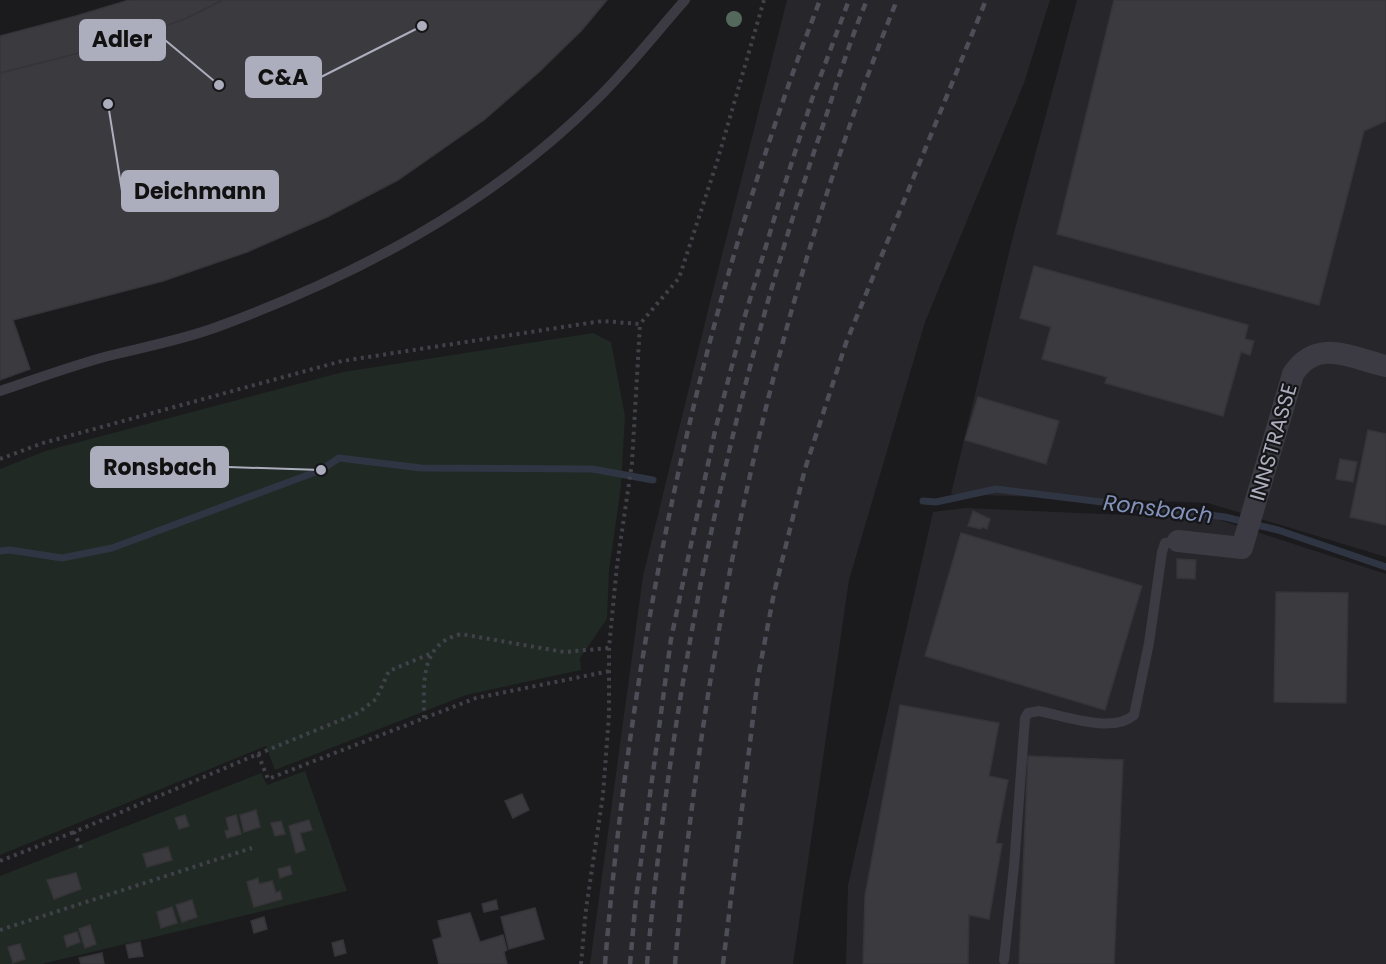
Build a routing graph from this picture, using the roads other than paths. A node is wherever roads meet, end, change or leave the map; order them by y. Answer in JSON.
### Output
{"nodes":[{"id":1,"x":685,"y":0,"type":"edge"},
{"id":2,"x":1386,"y":366,"type":"edge"},
{"id":3,"x":0,"y":391,"type":"edge"},
{"id":4,"x":1178,"y":541,"type":"joint"},
{"id":5,"x":1004,"y":960,"type":"dead end"}],
"edges":[{"from":1,"to":3,"type":"lane"},
{"from":2,"to":4,"type":"street","name":"INNSTRASSE"},
{"from":4,"to":5,"type":"lane"}]}
